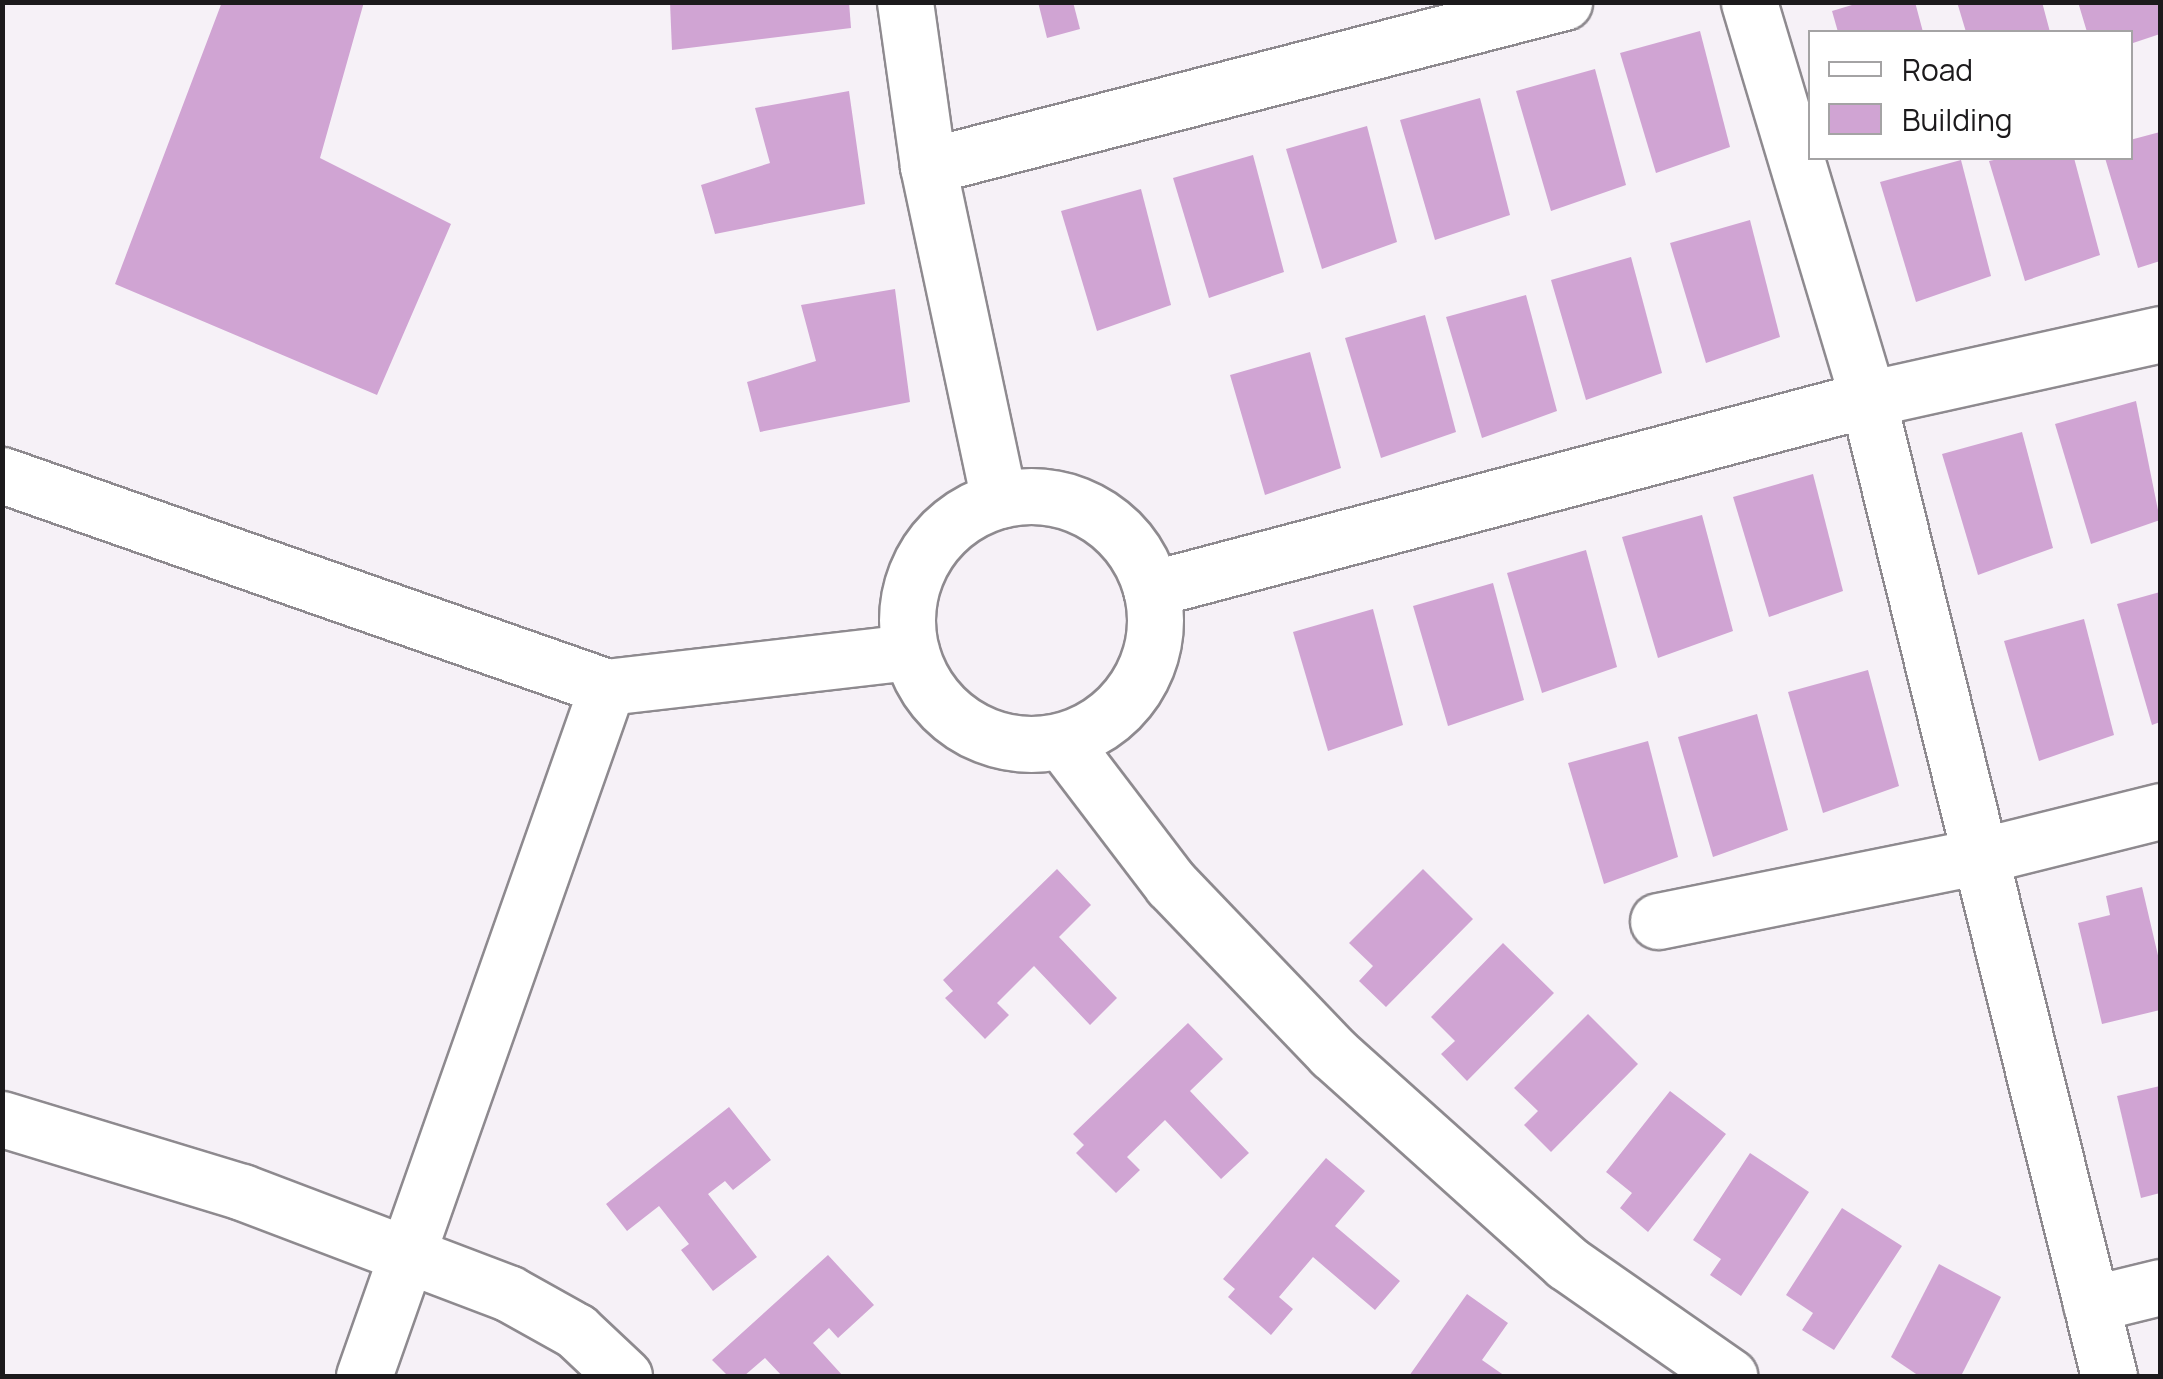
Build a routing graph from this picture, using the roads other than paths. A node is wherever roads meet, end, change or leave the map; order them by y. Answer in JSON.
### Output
{"nodes":[{"id":1,"x":905,"y":2,"type":"edge"},
{"id":2,"x":1564,"y":2,"type":"edge"},
{"id":3,"x":1748,"y":2,"type":"edge"},
{"id":4,"x":928,"y":166,"type":"junction"},
{"id":5,"x":2160,"y":334,"type":"edge"},
{"id":6,"x":1868,"y":399,"type":"junction"},
{"id":7,"x":2,"y":475,"type":"edge"},
{"id":8,"x":999,"y":500,"type":"junction"},
{"id":9,"x":1151,"y":589,"type":"junction"},
{"id":10,"x":910,"y":652,"type":"junction"},
{"id":11,"x":607,"y":687,"type":"junction"},
{"id":12,"x":1062,"y":742,"type":"junction"},
{"id":13,"x":2160,"y":811,"type":"edge"},
{"id":14,"x":1980,"y":856,"type":"junction"},
{"id":15,"x":1658,"y":922,"type":"dead end"},
{"id":16,"x":2,"y":1119,"type":"edge"},
{"id":17,"x":408,"y":1254,"type":"junction"},
{"id":18,"x":2160,"y":1287,"type":"edge"},
{"id":19,"x":2090,"y":1304,"type":"junction"},
{"id":20,"x":364,"y":1376,"type":"edge"},
{"id":21,"x":624,"y":1376,"type":"edge"},
{"id":22,"x":1729,"y":1376,"type":"edge"},
{"id":23,"x":2109,"y":1376,"type":"edge"}],
"edges":[{"from":1,"to":4,"type":"lane"},
{"from":2,"to":4,"type":"lane"},
{"from":3,"to":6,"type":"lane"},
{"from":4,"to":8,"type":"lane"},
{"from":5,"to":6,"type":"lane"},
{"from":6,"to":9,"type":"lane"},
{"from":6,"to":14,"type":"lane"},
{"from":7,"to":11,"type":"lane"},
{"from":8,"to":9,"type":"lane"},
{"from":8,"to":10,"type":"lane"},
{"from":9,"to":12,"type":"lane"},
{"from":10,"to":11,"type":"lane"},
{"from":10,"to":12,"type":"lane"},
{"from":11,"to":17,"type":"lane"},
{"from":12,"to":22,"type":"lane"},
{"from":13,"to":14,"type":"lane"},
{"from":14,"to":15,"type":"lane"},
{"from":14,"to":19,"type":"lane"},
{"from":16,"to":17,"type":"lane"},
{"from":17,"to":20,"type":"lane"},
{"from":17,"to":21,"type":"lane"},
{"from":18,"to":19,"type":"lane"},
{"from":19,"to":23,"type":"lane"}]}
